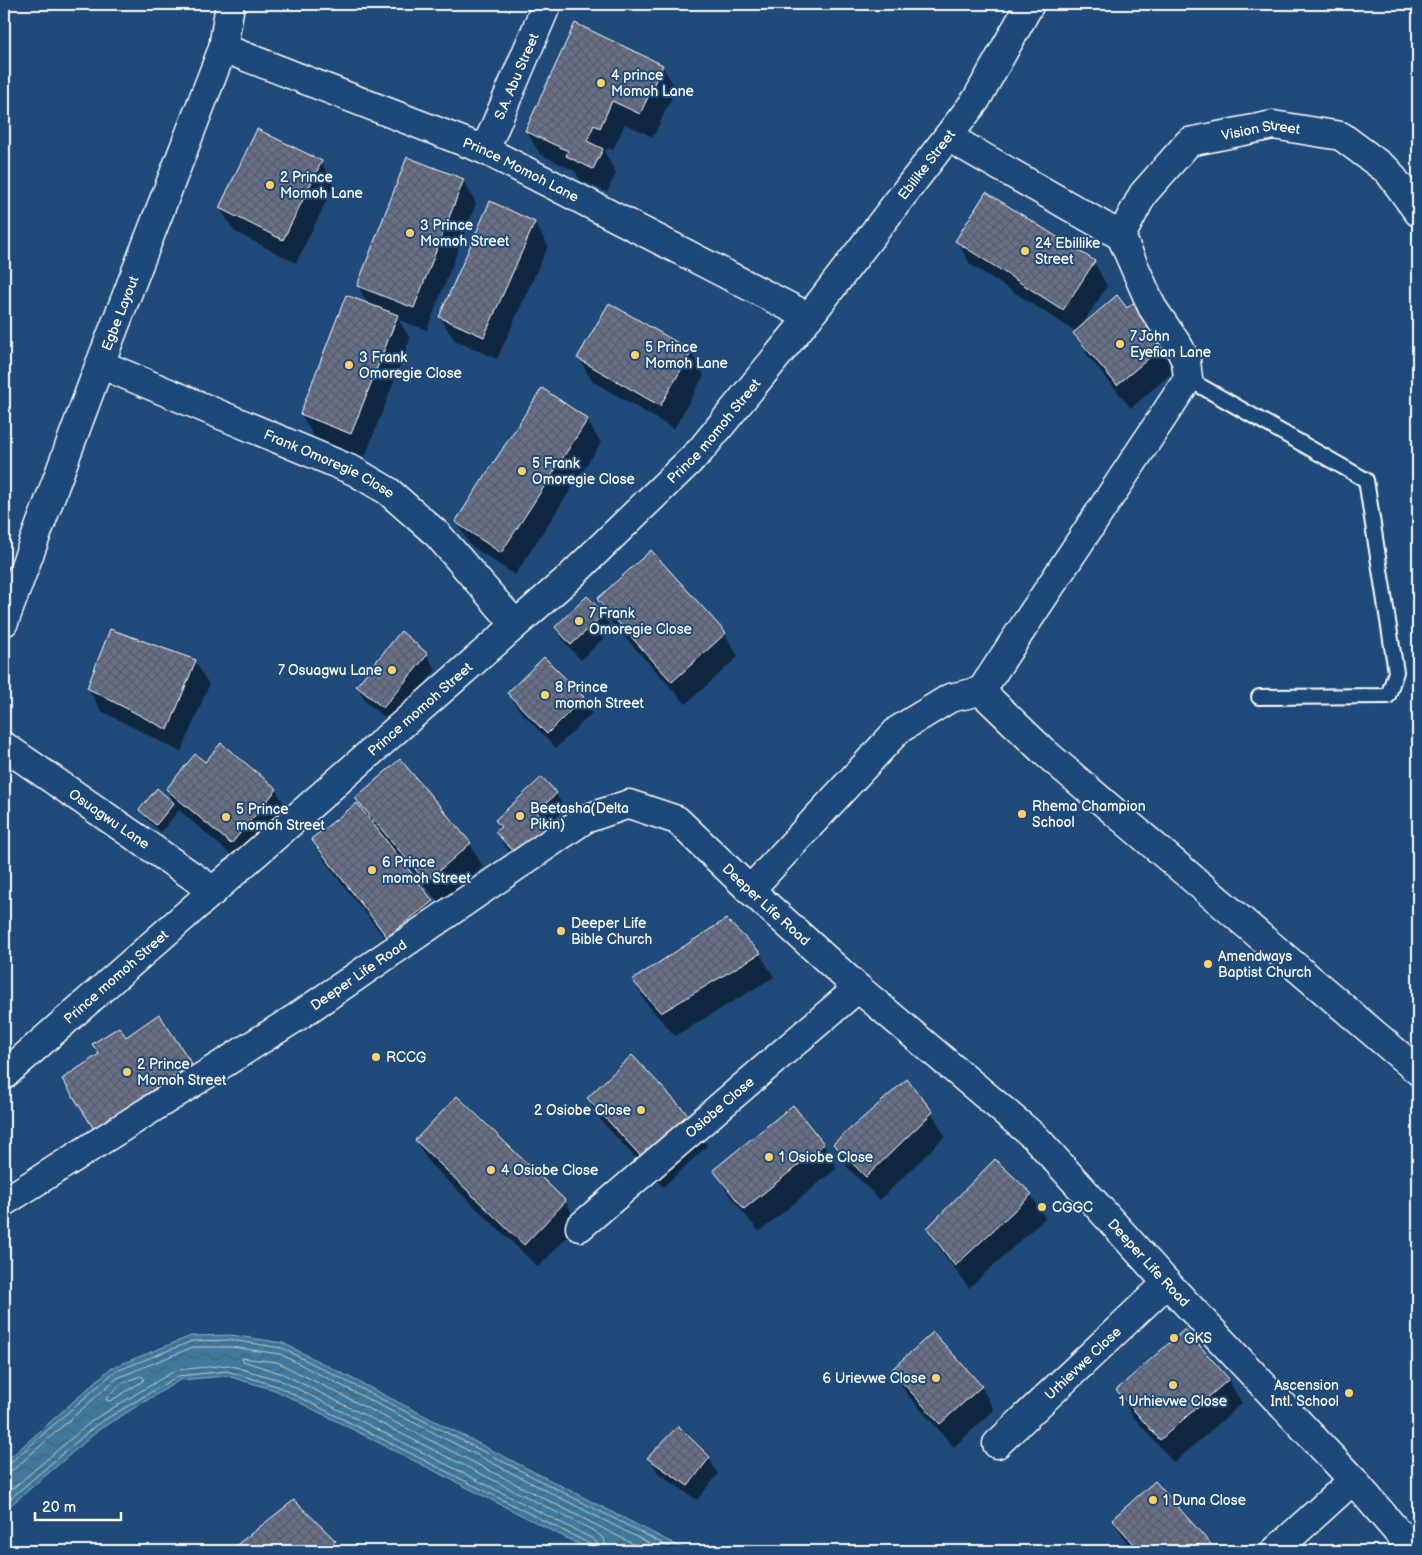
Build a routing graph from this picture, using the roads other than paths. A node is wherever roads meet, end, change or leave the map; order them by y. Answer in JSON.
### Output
{"nodes":[{"id":1,"x":230,"y":4,"type":"edge"},
{"id":2,"x":547,"y":4,"type":"edge"},
{"id":3,"x":1030,"y":4,"type":"edge"},
{"id":4,"x":223,"y":48,"type":"junction"},
{"id":5,"x":948,"y":137,"type":"junction"},
{"id":6,"x":485,"y":150,"type":"junction"},
{"id":7,"x":1418,"y":212,"type":"edge"},
{"id":8,"x":1122,"y":236,"type":"junction"},
{"id":9,"x":809,"y":317,"type":"junction"},
{"id":10,"x":100,"y":364,"type":"junction"},
{"id":11,"x":1188,"y":379,"type":"junction"},
{"id":12,"x":4,"y":622,"type":"edge"},
{"id":13,"x":515,"y":624,"type":"junction"},
{"id":14,"x":981,"y":691,"type":"junction"},
{"id":15,"x":1259,"y":697,"type":"dead end"},
{"id":16,"x":4,"y":746,"type":"edge"},
{"id":17,"x":214,"y":890,"type":"junction"},
{"id":18,"x":750,"y":890,"type":"junction"},
{"id":19,"x":858,"y":988,"type":"junction"},
{"id":20,"x":1418,"y":1071,"type":"edge"},
{"id":21,"x":4,"y":1075,"type":"edge"},
{"id":22,"x":4,"y":1202,"type":"edge"},
{"id":23,"x":580,"y":1227,"type":"dead end"},
{"id":24,"x":1168,"y":1283,"type":"junction"},
{"id":25,"x":997,"y":1444,"type":"dead end"},
{"id":26,"x":1353,"y":1480,"type":"junction"},
{"id":27,"x":1275,"y":1551,"type":"edge"},
{"id":28,"x":1414,"y":1551,"type":"edge"}],
"edges":[{"from":1,"to":4,"type":"street","name":"Egbe Layout"},
{"from":2,"to":6,"type":"street","name":"S.A. Abu Street"},
{"from":3,"to":5,"type":"street","name":"Ebilike Street"},
{"from":4,"to":6,"type":"street","name":"Prince Momoh Lane"},
{"from":4,"to":10,"type":"street","name":"Egbe Layout"},
{"from":5,"to":8,"type":"street"},
{"from":5,"to":9,"type":"street","name":"Ebilike Street"},
{"from":6,"to":9,"type":"street","name":"Prince Momoh Lane"},
{"from":7,"to":8,"type":"street","name":"Vision Street"},
{"from":8,"to":11,"type":"street"},
{"from":9,"to":13,"type":"street","name":"Prince momoh Street"},
{"from":10,"to":12,"type":"street","name":"Egbe Layout"},
{"from":10,"to":13,"type":"street","name":"Frank Omoregie Close"},
{"from":11,"to":14,"type":"street"},
{"from":11,"to":15,"type":"lane"},
{"from":13,"to":17,"type":"street","name":"Prince momoh Street"},
{"from":14,"to":18,"type":"street"},
{"from":14,"to":20,"type":"street"},
{"from":16,"to":17,"type":"street","name":"Osuagwu Lane"},
{"from":17,"to":21,"type":"street","name":"Prince momoh Street"},
{"from":18,"to":19,"type":"street","name":"Deeper Life Road"},
{"from":18,"to":22,"type":"street","name":"Deeper Life Road"},
{"from":19,"to":23,"type":"street","name":"Osiobe Close"},
{"from":19,"to":24,"type":"street","name":"Deeper Life Road"},
{"from":24,"to":25,"type":"street","name":"Urhievwe Close"},
{"from":24,"to":26,"type":"street","name":"Deeper Life Road"},
{"from":26,"to":27,"type":"street"},
{"from":26,"to":28,"type":"street","name":"Deeper Life Road"}]}
